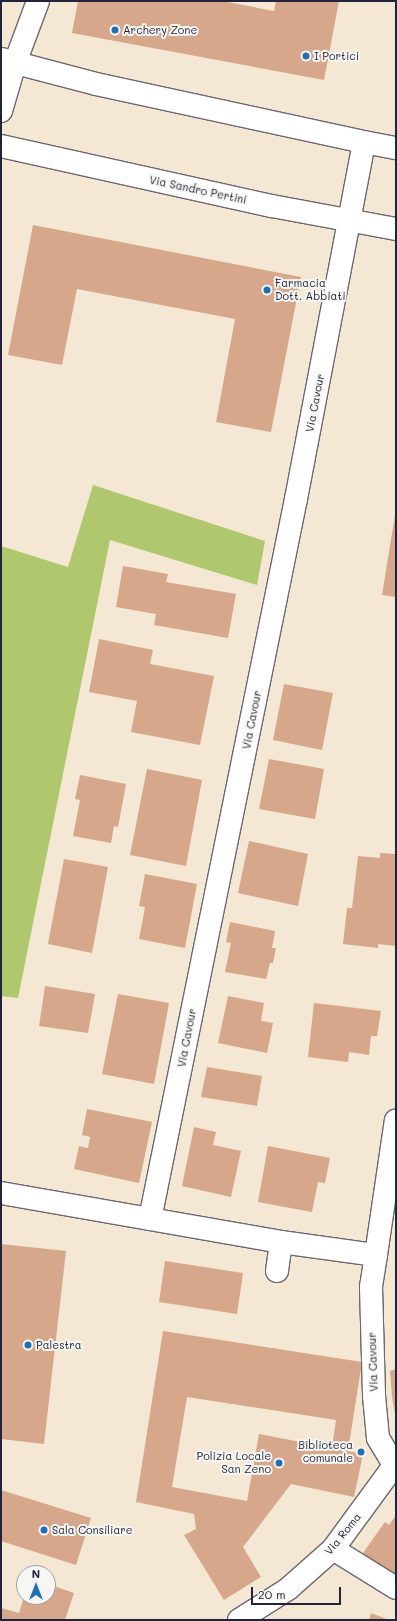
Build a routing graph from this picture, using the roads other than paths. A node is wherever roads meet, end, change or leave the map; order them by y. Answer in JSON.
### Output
{"nodes":[{"id":1,"x":38,"y":1,"type":"edge"},
{"id":2,"x":8,"y":61,"type":"edge"},
{"id":3,"x":1,"y":111,"type":"edge"},
{"id":4,"x":364,"y":142,"type":"junction"},
{"id":5,"x":1,"y":146,"type":"edge"},
{"id":6,"x":396,"y":148,"type":"edge"},
{"id":7,"x":350,"y":221,"type":"junction"},
{"id":8,"x":396,"y":229,"type":"edge"},
{"id":9,"x":396,"y":1120,"type":"edge"},
{"id":10,"x":1,"y":1193,"type":"edge"},
{"id":11,"x":150,"y":1219,"type":"junction"},
{"id":12,"x":281,"y":1242,"type":"junction"},
{"id":13,"x":376,"y":1255,"type":"junction"},
{"id":14,"x":277,"y":1271,"type":"dead end"},
{"id":15,"x":395,"y":1464,"type":"edge"},
{"id":16,"x":333,"y":1549,"type":"junction"},
{"id":17,"x":396,"y":1588,"type":"edge"},
{"id":18,"x":239,"y":1620,"type":"edge"}],
"edges":[{"from":1,"to":2,"type":"street"},
{"from":2,"to":3,"type":"street"},
{"from":2,"to":4,"type":"street"},
{"from":4,"to":6,"type":"street"},
{"from":4,"to":7,"type":"street","name":"Via Cavour"},
{"from":5,"to":7,"type":"street","name":"Via Sandro Pertini"},
{"from":7,"to":8,"type":"street","name":"Via Sandro Pertini"},
{"from":7,"to":11,"type":"street","name":"Via Cavour"},
{"from":9,"to":13,"type":"street","name":"Via Cavour"},
{"from":10,"to":11,"type":"street"},
{"from":11,"to":12,"type":"street"},
{"from":12,"to":13,"type":"street"},
{"from":12,"to":14,"type":"street"},
{"from":13,"to":15,"type":"street","name":"Via Cavour"},
{"from":15,"to":16,"type":"street","name":"Via Roma"},
{"from":16,"to":17,"type":"street"},
{"from":16,"to":18,"type":"street","name":"Via Roma"}]}
